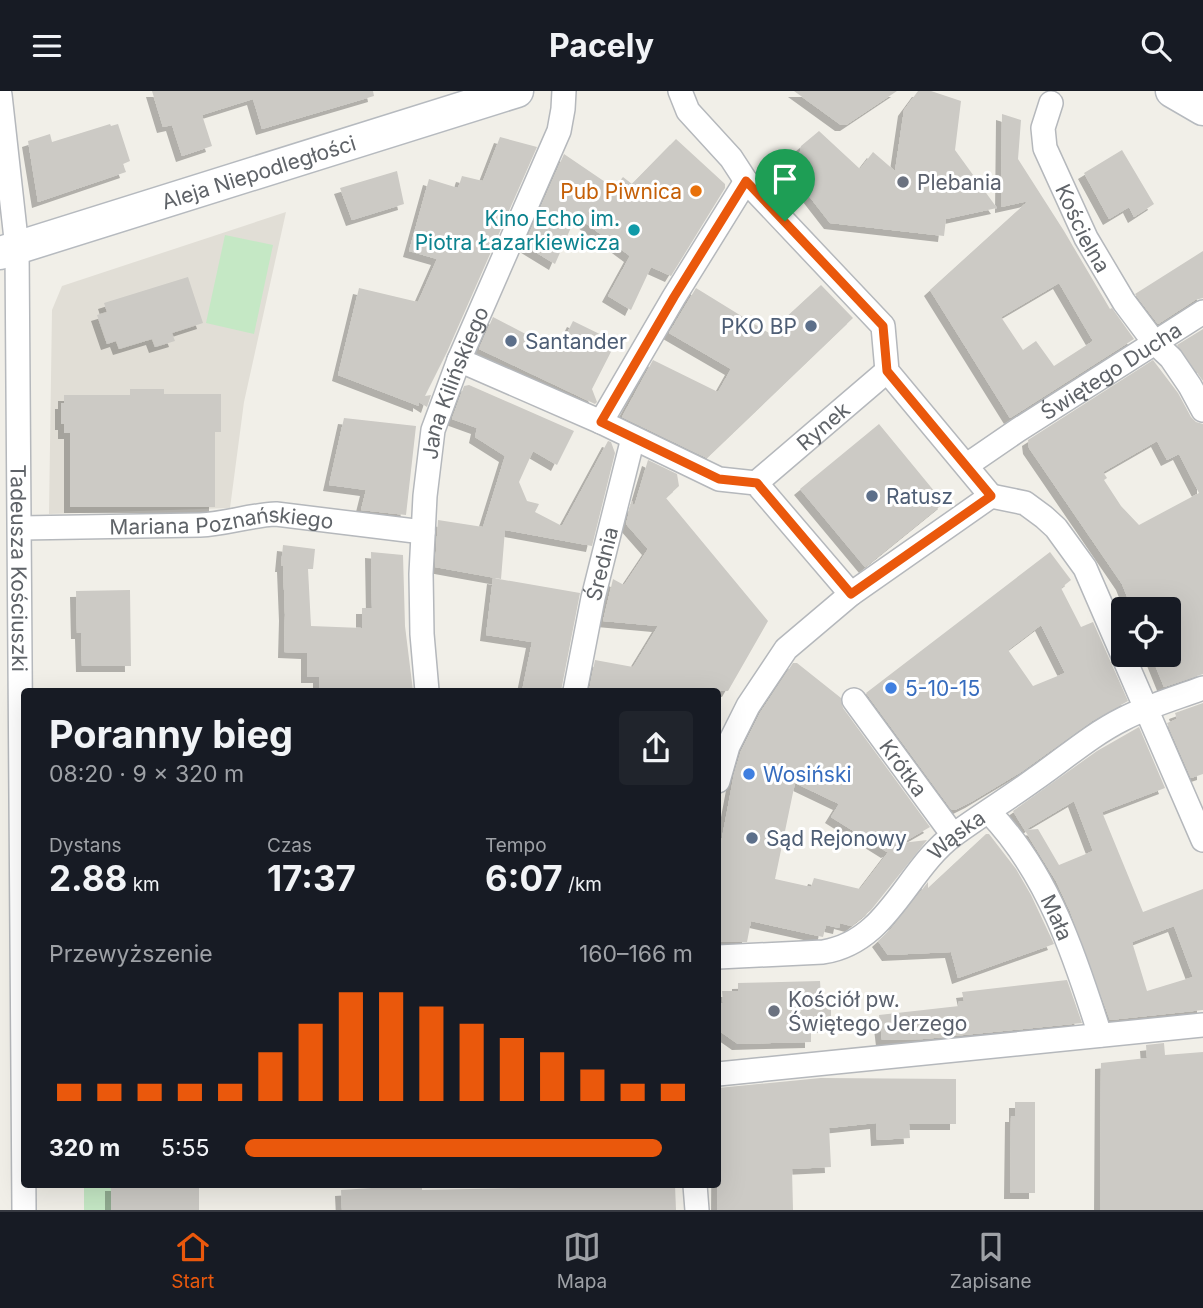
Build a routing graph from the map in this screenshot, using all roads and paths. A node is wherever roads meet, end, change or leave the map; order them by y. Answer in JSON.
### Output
{"nodes":[{"id":1,"x":517,"y":91,"type":"edge"},
{"id":2,"x":564,"y":91,"type":"edge"},
{"id":3,"x":680,"y":91,"type":"edge"},
{"id":4,"x":1172,"y":91,"type":"edge"},
{"id":5,"x":0,"y":95,"type":"edge"},
{"id":6,"x":1051,"y":103,"type":"dead end"},
{"id":7,"x":1203,"y":110,"type":"edge"},
{"id":8,"x":746,"y":181,"type":"junction"},
{"id":9,"x":8,"y":251,"type":"edge"},
{"id":10,"x":1203,"y":312,"type":"edge"},
{"id":11,"x":1154,"y":342,"type":"junction"},
{"id":12,"x":459,"y":360,"type":"junction"},
{"id":13,"x":887,"y":371,"type":"junction"},
{"id":14,"x":1203,"y":410,"type":"edge"},
{"id":15,"x":601,"y":422,"type":"junction"},
{"id":16,"x":633,"y":438,"type":"junction"},
{"id":17,"x":967,"y":465,"type":"junction"},
{"id":18,"x":757,"y":483,"type":"junction"},
{"id":19,"x":991,"y":496,"type":"junction"},
{"id":20,"x":21,"y":528,"type":"junction"},
{"id":21,"x":422,"y":532,"type":"junction"},
{"id":22,"x":851,"y":594,"type":"junction"},
{"id":23,"x":21,"y":688,"type":"edge"},
{"id":24,"x":21,"y":688,"type":"edge"},
{"id":25,"x":427,"y":688,"type":"edge"},
{"id":26,"x":576,"y":688,"type":"edge"},
{"id":27,"x":1203,"y":688,"type":"edge"},
{"id":28,"x":855,"y":700,"type":"dead end"},
{"id":29,"x":1148,"y":708,"type":"junction"},
{"id":30,"x":721,"y":770,"type":"edge"},
{"id":31,"x":989,"y":812,"type":"junction"},
{"id":32,"x":953,"y":835,"type":"junction"},
{"id":33,"x":1203,"y":840,"type":"edge"},
{"id":34,"x":721,"y":957,"type":"edge"},
{"id":35,"x":21,"y":995,"type":"edge"},
{"id":36,"x":1203,"y":1025,"type":"edge"},
{"id":37,"x":1100,"y":1035,"type":"junction"},
{"id":38,"x":721,"y":1074,"type":"edge"},
{"id":39,"x":24,"y":1188,"type":"edge"},
{"id":40,"x":695,"y":1188,"type":"edge"},
{"id":41,"x":24,"y":1210,"type":"edge"},
{"id":42,"x":697,"y":1210,"type":"edge"}],
"edges":[{"from":1,"to":9,"type":"main road","name":"Aleja Niepodległości"},
{"from":2,"to":12,"type":"street","name":"Jana Kilińskiego"},
{"from":3,"to":8,"type":"street"},
{"from":4,"to":7,"type":"main road"},
{"from":5,"to":9,"type":"street","name":"Tadeusza Kościuszki"},
{"from":6,"to":11,"type":"street","name":"Kościelna"},
{"from":8,"to":13,"type":"street"},
{"from":8,"to":15,"type":"street"},
{"from":9,"to":20,"type":"street","name":"Tadeusza Kościuszki"},
{"from":10,"to":11,"type":"street","name":"Świętego Ducha"},
{"from":11,"to":14,"type":"street","name":"Kościelna"},
{"from":11,"to":17,"type":"street","name":"Świętego Ducha"},
{"from":12,"to":15,"type":"street"},
{"from":12,"to":21,"type":"street","name":"Jana Kilińskiego"},
{"from":13,"to":17,"type":"street"},
{"from":13,"to":18,"type":"street","name":"Rynek"},
{"from":15,"to":16,"type":"street"},
{"from":16,"to":18,"type":"street"},
{"from":16,"to":26,"type":"street","name":"Średnia"},
{"from":17,"to":19,"type":"street"},
{"from":18,"to":22,"type":"street"},
{"from":19,"to":22,"type":"street"},
{"from":19,"to":29,"type":"street"},
{"from":20,"to":21,"type":"street","name":"Mariana Poznańskiego"},
{"from":20,"to":24,"type":"street","name":"Tadeusza Kościuszki"},
{"from":21,"to":25,"type":"street","name":"Jana Kilińskiego"},
{"from":22,"to":30,"type":"street"},
{"from":23,"to":35,"type":"street","name":"Tadeusza Kościuszki"},
{"from":27,"to":29,"type":"street","name":"Wąska"},
{"from":28,"to":32,"type":"street","name":"Krótka"},
{"from":29,"to":31,"type":"street","name":"Wąska"},
{"from":29,"to":33,"type":"street"},
{"from":31,"to":32,"type":"street","name":"Wąska"},
{"from":31,"to":37,"type":"street","name":"Mała"},
{"from":32,"to":34,"type":"street","name":"Wąska"},
{"from":36,"to":37,"type":"street"},
{"from":37,"to":38,"type":"street"},
{"from":39,"to":41,"type":"street","name":"Tadeusza Kościuszki"},
{"from":40,"to":42,"type":"street"}]}
